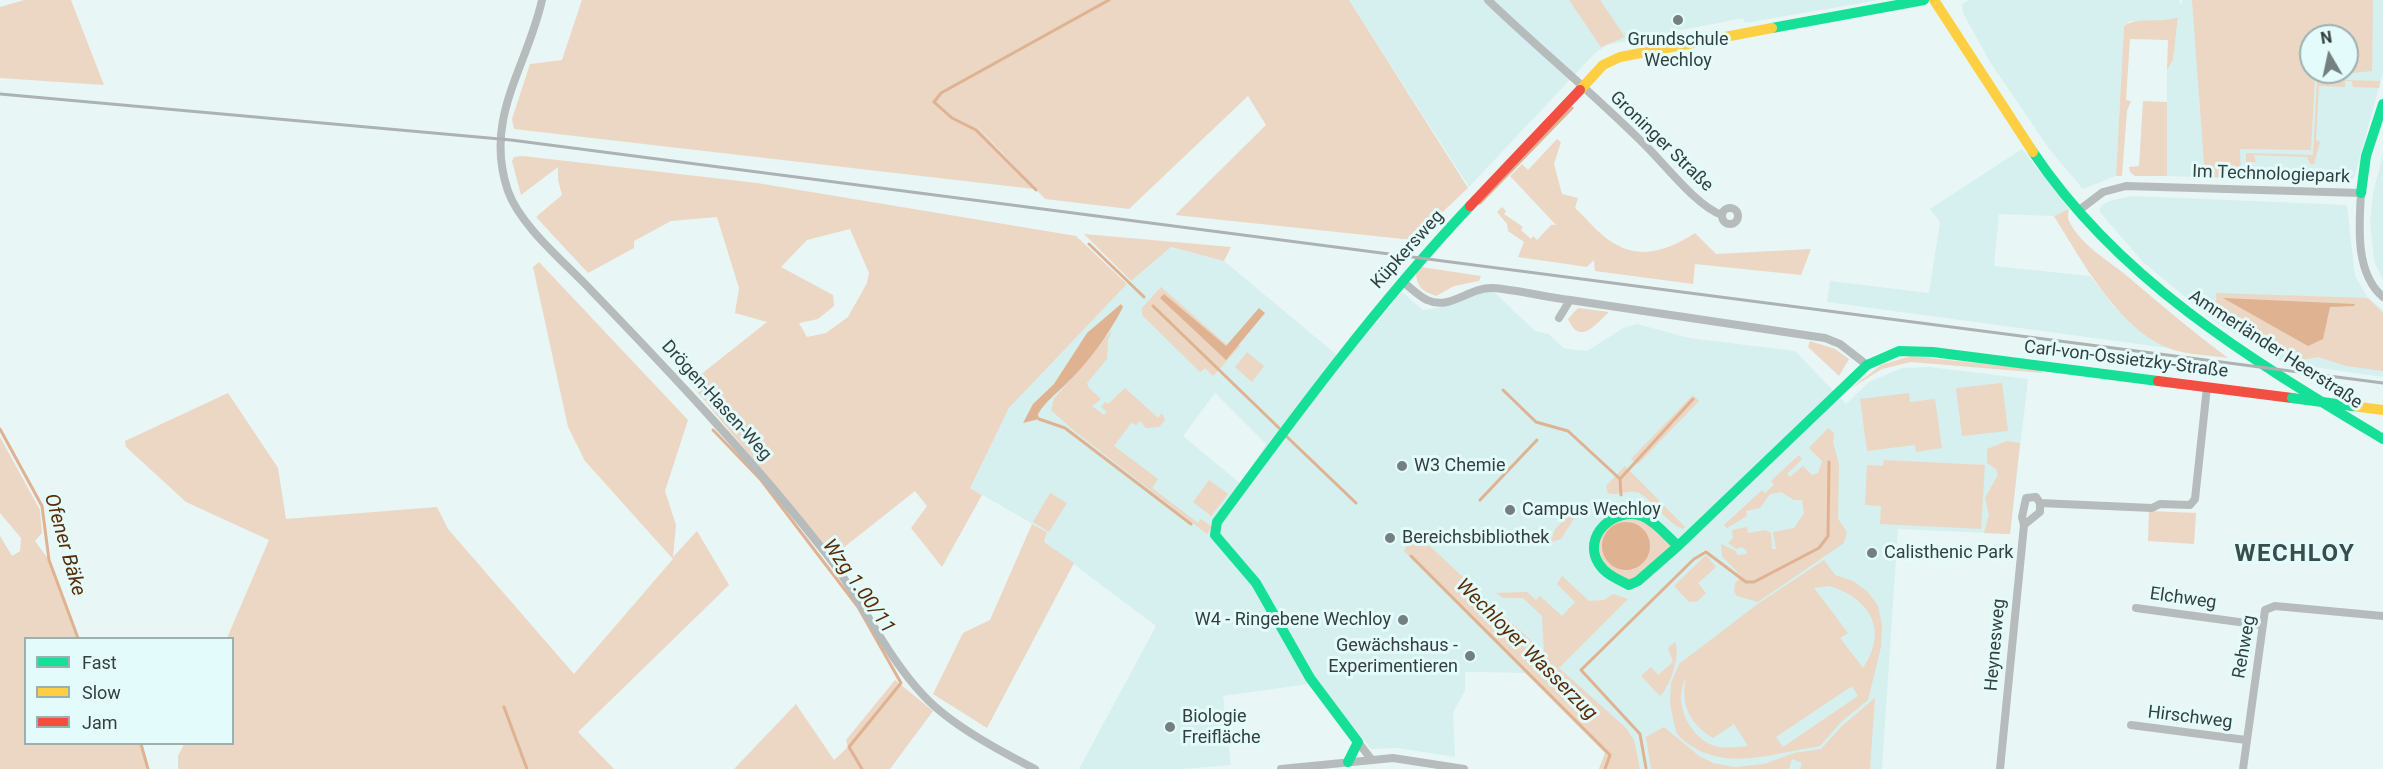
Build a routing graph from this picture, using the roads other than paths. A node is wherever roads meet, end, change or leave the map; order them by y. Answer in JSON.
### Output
{"nodes":[{"id":1,"x":542,"y":0,"type":"edge"},
{"id":2,"x":1488,"y":0,"type":"edge"},
{"id":3,"x":1924,"y":0,"type":"edge"},
{"id":4,"x":1934,"y":0,"type":"edge"},
{"id":5,"x":1582,"y":87,"type":"junction"},
{"id":6,"x":2383,"y":104,"type":"edge"},
{"id":7,"x":2361,"y":193,"type":"junction"},
{"id":8,"x":2078,"y":211,"type":"junction"},
{"id":9,"x":1722,"y":215,"type":"dead end"},
{"id":10,"x":1402,"y":280,"type":"junction"},
{"id":11,"x":2383,"y":297,"type":"edge"},
{"id":12,"x":1570,"y":300,"type":"junction"},
{"id":13,"x":1559,"y":318,"type":"dead end"},
{"id":14,"x":1867,"y":365,"type":"junction"},
{"id":15,"x":2206,"y":387,"type":"junction"},
{"id":16,"x":2383,"y":410,"type":"edge"},
{"id":17,"x":2383,"y":439,"type":"edge"},
{"id":18,"x":2040,"y":502,"type":"junction"},
{"id":19,"x":2024,"y":525,"type":"junction"},
{"id":20,"x":1678,"y":546,"type":"junction"},
{"id":21,"x":2136,"y":608,"type":"dead end"},
{"id":22,"x":2383,"y":616,"type":"edge"},
{"id":23,"x":2261,"y":625,"type":"junction"},
{"id":24,"x":2130,"y":725,"type":"dead end"},
{"id":25,"x":2246,"y":740,"type":"junction"},
{"id":26,"x":1358,"y":742,"type":"junction"},
{"id":27,"x":1371,"y":759,"type":"junction"},
{"id":28,"x":1348,"y":762,"type":"junction"},
{"id":29,"x":1035,"y":769,"type":"edge"},
{"id":30,"x":1281,"y":769,"type":"edge"},
{"id":31,"x":1464,"y":769,"type":"edge"},
{"id":32,"x":2000,"y":769,"type":"edge"},
{"id":33,"x":2243,"y":769,"type":"edge"}],
"edges":[{"from":1,"to":29,"type":"street","name":"Drögen-Hasen-Weg"},
{"from":2,"to":5,"type":"street","name":"Groninger Straße"},
{"from":3,"to":5,"type":"street","name":"Küpkersweg"},
{"from":4,"to":8,"type":"street","name":"Ammerländer Heerstraße"},
{"from":5,"to":9,"type":"street","name":"Groninger Straße"},
{"from":5,"to":10,"type":"street","name":"Küpkersweg"},
{"from":6,"to":7,"type":"street"},
{"from":7,"to":8,"type":"street","name":"Im Technologiepark"},
{"from":7,"to":11,"type":"street","name":"Im Technologiepark"},
{"from":8,"to":17,"type":"street","name":"Ammerländer Heerstraße"},
{"from":10,"to":12,"type":"street"},
{"from":10,"to":26,"type":"street","name":"Küpkersweg"},
{"from":12,"to":13,"type":"street"},
{"from":12,"to":14,"type":"street"},
{"from":14,"to":15,"type":"street","name":"Carl-von-Ossietzky-Straße"},
{"from":14,"to":20,"type":"street","name":"Carl-von-Ossietzky-Straße"},
{"from":15,"to":16,"type":"street","name":"Carl-von-Ossietzky-Straße","bridge":true},
{"from":15,"to":18,"type":"street"},
{"from":18,"to":19,"type":"street","name":"Heynesweg"},
{"from":18,"to":19,"type":"street","name":"Heynesweg"},
{"from":19,"to":32,"type":"street","name":"Heynesweg"},
{"from":20,"to":20,"type":"street","name":"Carl-von-Ossietzky-Straße"},
{"from":21,"to":23,"type":"street","name":"Elchweg"},
{"from":22,"to":23,"type":"street","name":"Rehweg"},
{"from":23,"to":25,"type":"street","name":"Rehweg"},
{"from":24,"to":25,"type":"street","name":"Hirschweg"},
{"from":25,"to":33,"type":"street","name":"Rehweg"},
{"from":26,"to":27,"type":"street","name":"Küpkersweg"},
{"from":26,"to":28,"type":"street"},
{"from":27,"to":28,"type":"street"},
{"from":27,"to":31,"type":"street"},
{"from":28,"to":30,"type":"street"}]}
